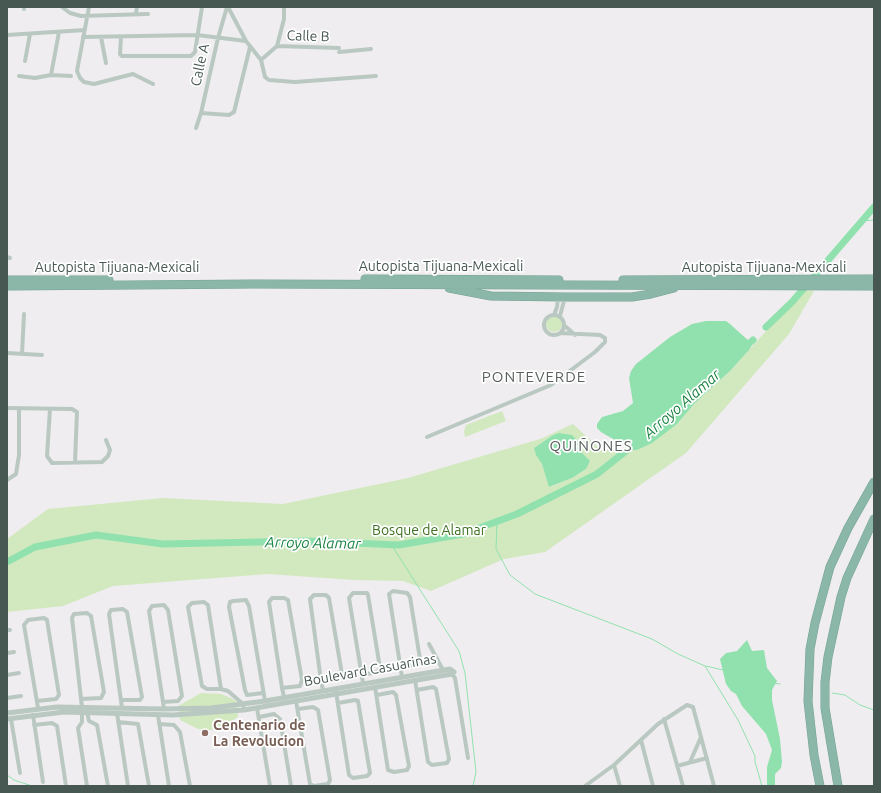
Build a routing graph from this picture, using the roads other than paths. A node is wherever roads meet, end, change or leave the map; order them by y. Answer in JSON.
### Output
{"nodes":[{"id":1,"x":62,"y":7,"type":"edge"},
{"id":2,"x":89,"y":7,"type":"edge"},
{"id":3,"x":137,"y":7,"type":"edge"},
{"id":4,"x":202,"y":7,"type":"edge"},
{"id":5,"x":228,"y":7,"type":"edge"},
{"id":6,"x":284,"y":7,"type":"edge"},
{"id":7,"x":136,"y":14,"type":"junction"},
{"id":8,"x":148,"y":14,"type":"dead end"},
{"id":9,"x":87,"y":16,"type":"junction"},
{"id":10,"x":85,"y":30,"type":"junction"},
{"id":11,"x":59,"y":32,"type":"junction"},
{"id":12,"x":30,"y":34,"type":"junction"},
{"id":13,"x":7,"y":35,"type":"edge"},
{"id":14,"x":197,"y":35,"type":"junction"},
{"id":15,"x":84,"y":37,"type":"junction"},
{"id":16,"x":101,"y":37,"type":"junction"},
{"id":17,"x":121,"y":37,"type":"junction"},
{"id":18,"x":218,"y":38,"type":"junction"},
{"id":19,"x":246,"y":41,"type":"junction"},
{"id":20,"x":277,"y":46,"type":"junction"},
{"id":21,"x":250,"y":47,"type":"junction"},
{"id":22,"x":371,"y":49,"type":"dead end"},
{"id":23,"x":261,"y":60,"type":"junction"},
{"id":24,"x":25,"y":61,"type":"dead end"},
{"id":25,"x":106,"y":63,"type":"dead end"},
{"id":26,"x":51,"y":75,"type":"junction"},
{"id":27,"x":19,"y":76,"type":"dead end"},
{"id":28,"x":71,"y":76,"type":"dead end"},
{"id":29,"x":376,"y":76,"type":"dead end"},
{"id":30,"x":152,"y":84,"type":"dead end"},
{"id":31,"x":201,"y":113,"type":"junction"},
{"id":32,"x":196,"y":128,"type":"dead end"},
{"id":33,"x":874,"y":279,"type":"edge"},
{"id":34,"x":7,"y":280,"type":"edge"},
{"id":35,"x":772,"y":283,"type":"junction"},
{"id":36,"x":439,"y":285,"type":"junction"},
{"id":37,"x":866,"y":285,"type":"edge"},
{"id":38,"x":7,"y":286,"type":"edge"},
{"id":39,"x":683,"y":286,"type":"junction"},
{"id":40,"x":561,"y":297,"type":"junction"},
{"id":41,"x":24,"y":314,"type":"dead end"},
{"id":42,"x":554,"y":315,"type":"junction"},
{"id":43,"x":560,"y":316,"type":"junction"},
{"id":44,"x":564,"y":325,"type":"junction"},
{"id":45,"x":560,"y":333,"type":"junction"},
{"id":46,"x":575,"y":335,"type":"junction"},
{"id":47,"x":7,"y":353,"type":"edge"},
{"id":48,"x":22,"y":354,"type":"junction"},
{"id":49,"x":42,"y":355,"type":"dead end"},
{"id":50,"x":7,"y":408,"type":"edge"},
{"id":51,"x":19,"y":408,"type":"junction"},
{"id":52,"x":50,"y":409,"type":"junction"},
{"id":53,"x":427,"y":437,"type":"dead end"},
{"id":54,"x":106,"y":440,"type":"dead end"},
{"id":55,"x":75,"y":462,"type":"junction"},
{"id":56,"x":7,"y":480,"type":"edge"},
{"id":57,"x":874,"y":482,"type":"edge"},
{"id":58,"x":874,"y":519,"type":"edge"},
{"id":59,"x":429,"y":644,"type":"dead end"},
{"id":60,"x":14,"y":652,"type":"dead end"},
{"id":61,"x":7,"y":653,"type":"edge"},
{"id":62,"x":401,"y":668,"type":"junction"},
{"id":63,"x":443,"y":670,"type":"junction"},
{"id":64,"x":19,"y":673,"type":"dead end"},
{"id":65,"x":452,"y":674,"type":"junction"},
{"id":66,"x":7,"y":675,"type":"edge"},
{"id":67,"x":362,"y":675,"type":"junction"},
{"id":68,"x":402,"y":676,"type":"junction"},
{"id":69,"x":415,"y":680,"type":"junction"},
{"id":70,"x":321,"y":681,"type":"junction"},
{"id":71,"x":363,"y":683,"type":"junction"},
{"id":72,"x":375,"y":687,"type":"junction"},
{"id":73,"x":282,"y":688,"type":"junction"},
{"id":74,"x":336,"y":688,"type":"junction"},
{"id":75,"x":221,"y":689,"type":"junction"},
{"id":76,"x":323,"y":690,"type":"junction"},
{"id":77,"x":417,"y":690,"type":"junction"},
{"id":78,"x":263,"y":693,"type":"junction"},
{"id":79,"x":337,"y":694,"type":"junction"},
{"id":80,"x":376,"y":695,"type":"junction"},
{"id":81,"x":21,"y":696,"type":"dead end"},
{"id":82,"x":284,"y":697,"type":"junction"},
{"id":83,"x":7,"y":698,"type":"edge"},
{"id":84,"x":81,"y":699,"type":"junction"},
{"id":85,"x":122,"y":700,"type":"junction"},
{"id":86,"x":37,"y":701,"type":"junction"},
{"id":87,"x":265,"y":701,"type":"junction"},
{"id":88,"x":296,"y":701,"type":"junction"},
{"id":89,"x":163,"y":702,"type":"junction"},
{"id":90,"x":338,"y":703,"type":"junction"},
{"id":91,"x":243,"y":707,"type":"junction"},
{"id":92,"x":38,"y":708,"type":"junction"},
{"id":93,"x":122,"y":708,"type":"junction"},
{"id":94,"x":257,"y":708,"type":"junction"},
{"id":95,"x":164,"y":709,"type":"junction"},
{"id":96,"x":298,"y":709,"type":"junction"},
{"id":97,"x":84,"y":710,"type":"junction"},
{"id":98,"x":7,"y":713,"type":"edge"},
{"id":99,"x":117,"y":713,"type":"junction"},
{"id":100,"x":33,"y":715,"type":"junction"},
{"id":101,"x":158,"y":715,"type":"junction"},
{"id":102,"x":259,"y":716,"type":"junction"},
{"id":103,"x":9,"y":719,"type":"edge"},
{"id":104,"x":664,"y":719,"type":"junction"},
{"id":105,"x":118,"y":722,"type":"junction"},
{"id":106,"x":159,"y":724,"type":"junction"},
{"id":107,"x":34,"y":725,"type":"junction"},
{"id":108,"x":12,"y":728,"type":"junction"},
{"id":109,"x":7,"y":729,"type":"edge"},
{"id":110,"x":701,"y":738,"type":"junction"},
{"id":111,"x":641,"y":740,"type":"junction"},
{"id":112,"x":468,"y":758,"type":"dead end"},
{"id":113,"x":707,"y":758,"type":"junction"},
{"id":114,"x":690,"y":762,"type":"junction"},
{"id":115,"x":614,"y":765,"type":"junction"},
{"id":116,"x":677,"y":766,"type":"junction"},
{"id":117,"x":20,"y":773,"type":"dead end"},
{"id":118,"x":43,"y":782,"type":"dead end"},
{"id":119,"x":587,"y":785,"type":"edge"},
{"id":120,"x":66,"y":786,"type":"edge"},
{"id":121,"x":87,"y":786,"type":"edge"},
{"id":122,"x":108,"y":786,"type":"edge"},
{"id":123,"x":128,"y":786,"type":"edge"},
{"id":124,"x":148,"y":786,"type":"edge"},
{"id":125,"x":169,"y":786,"type":"edge"},
{"id":126,"x":190,"y":786,"type":"edge"},
{"id":127,"x":270,"y":786,"type":"edge"},
{"id":128,"x":291,"y":786,"type":"edge"},
{"id":129,"x":620,"y":786,"type":"edge"},
{"id":130,"x":653,"y":786,"type":"edge"},
{"id":131,"x":683,"y":786,"type":"edge"},
{"id":132,"x":714,"y":786,"type":"edge"},
{"id":133,"x":820,"y":786,"type":"edge"},
{"id":134,"x":838,"y":786,"type":"edge"}],
"edges":[{"from":1,"to":9,"type":"street"},
{"from":2,"to":9,"type":"street"},
{"from":3,"to":7,"type":"street"},
{"from":4,"to":14,"type":"street"},
{"from":5,"to":18,"type":"street","name":"Calle A"},
{"from":5,"to":19,"type":"street"},
{"from":6,"to":20,"type":"street","name":"Calle B"},
{"from":7,"to":8,"type":"street"},
{"from":7,"to":9,"type":"street"},
{"from":9,"to":10,"type":"street"},
{"from":10,"to":11,"type":"street"},
{"from":10,"to":15,"type":"street"},
{"from":11,"to":12,"type":"street"},
{"from":11,"to":26,"type":"street"},
{"from":12,"to":13,"type":"street"},
{"from":12,"to":24,"type":"street"},
{"from":14,"to":17,"type":"street"},
{"from":14,"to":17,"type":"street"},
{"from":14,"to":18,"type":"street"},
{"from":15,"to":16,"type":"street"},
{"from":15,"to":30,"type":"street"},
{"from":16,"to":17,"type":"street"},
{"from":16,"to":25,"type":"street"},
{"from":18,"to":19,"type":"street"},
{"from":18,"to":31,"type":"street","name":"Calle A"},
{"from":19,"to":21,"type":"street"},
{"from":20,"to":22,"type":"street","name":"Calle B"},
{"from":20,"to":23,"type":"street","name":"Calle B"},
{"from":21,"to":23,"type":"street"},
{"from":21,"to":31,"type":"street"},
{"from":23,"to":29,"type":"street"},
{"from":26,"to":27,"type":"street"},
{"from":26,"to":28,"type":"street"},
{"from":31,"to":32,"type":"street","name":"Calle A"},
{"from":33,"to":37,"type":"highway","name":"Autopista Tijuana-Mexicali"},
{"from":34,"to":35,"type":"highway","name":"Autopista Tijuana-Mexicali"},
{"from":35,"to":37,"type":"highway","name":"Autopista Tijuana-Mexicali"},
{"from":35,"to":39,"type":"highway","name":"Autopista Tijuana-Mexicali"},
{"from":36,"to":38,"type":"highway","name":"Autopista Tijuana-Mexicali"},
{"from":36,"to":39,"type":"highway","name":"Autopista Tijuana-Mexicali"},
{"from":36,"to":40,"type":"highway"},
{"from":39,"to":40,"type":"highway"},
{"from":40,"to":42,"type":"street"},
{"from":40,"to":43,"type":"street"},
{"from":41,"to":48,"type":"street"},
{"from":42,"to":43,"type":"street"},
{"from":42,"to":45,"type":"street"},
{"from":43,"to":44,"type":"street"},
{"from":44,"to":45,"type":"street"},
{"from":44,"to":46,"type":"street"},
{"from":45,"to":46,"type":"street"},
{"from":46,"to":53,"type":"street"},
{"from":47,"to":48,"type":"street"},
{"from":48,"to":49,"type":"street"},
{"from":50,"to":51,"type":"street"},
{"from":51,"to":52,"type":"street"},
{"from":51,"to":56,"type":"street"},
{"from":52,"to":55,"type":"street"},
{"from":52,"to":55,"type":"street"},
{"from":54,"to":55,"type":"street"},
{"from":57,"to":133,"type":"highway"},
{"from":58,"to":134,"type":"highway"},
{"from":59,"to":63,"type":"street"},
{"from":60,"to":61,"type":"street"},
{"from":62,"to":62,"type":"street"},
{"from":62,"to":68,"type":"street"},
{"from":63,"to":65,"type":"street","name":"Boulevard Casuarinas"},
{"from":63,"to":68,"type":"street","name":"Boulevard Casuarinas"},
{"from":64,"to":66,"type":"street"},
{"from":65,"to":69,"type":"street","name":"Boulevard Casuarinas"},
{"from":65,"to":112,"type":"street"},
{"from":67,"to":67,"type":"street"},
{"from":67,"to":71,"type":"street"},
{"from":68,"to":71,"type":"street","name":"Boulevard Casuarinas"},
{"from":69,"to":72,"type":"street","name":"Boulevard Casuarinas"},
{"from":69,"to":77,"type":"street"},
{"from":70,"to":70,"type":"street"},
{"from":70,"to":76,"type":"street"},
{"from":71,"to":74,"type":"street","name":"Boulevard Casuarinas"},
{"from":72,"to":79,"type":"street","name":"Boulevard Casuarinas"},
{"from":72,"to":80,"type":"street"},
{"from":73,"to":73,"type":"street"},
{"from":73,"to":82,"type":"street"},
{"from":74,"to":76,"type":"street","name":"Boulevard Casuarinas"},
{"from":74,"to":79,"type":"street"},
{"from":75,"to":75,"type":"street"},
{"from":75,"to":91,"type":"street"},
{"from":76,"to":82,"type":"street","name":"Boulevard Casuarinas"},
{"from":77,"to":77,"type":"street"},
{"from":78,"to":78,"type":"street"},
{"from":78,"to":87,"type":"street"},
{"from":79,"to":88,"type":"street","name":"Boulevard Casuarinas"},
{"from":79,"to":90,"type":"street"},
{"from":80,"to":80,"type":"street"},
{"from":81,"to":83,"type":"street"},
{"from":82,"to":87,"type":"street","name":"Boulevard Casuarinas"},
{"from":84,"to":84,"type":"street"},
{"from":84,"to":97,"type":"street"},
{"from":85,"to":85,"type":"street"},
{"from":85,"to":93,"type":"street"},
{"from":86,"to":86,"type":"street"},
{"from":86,"to":92,"type":"street"},
{"from":87,"to":91,"type":"street","name":"Boulevard Casuarinas"},
{"from":88,"to":94,"type":"street","name":"Boulevard Casuarinas"},
{"from":88,"to":96,"type":"street"},
{"from":89,"to":89,"type":"street"},
{"from":89,"to":95,"type":"street"},
{"from":90,"to":90,"type":"street"},
{"from":91,"to":94,"type":"street","name":"Boulevard Casuarinas"},
{"from":91,"to":95,"type":"street","name":"Boulevard Casuarinas"},
{"from":91,"to":101,"type":"street","name":"Boulevard Casuarinas"},
{"from":92,"to":97,"type":"street","name":"Boulevard Casuarinas"},
{"from":92,"to":98,"type":"street","name":"Boulevard Casuarinas"},
{"from":93,"to":95,"type":"street","name":"Boulevard Casuarinas"},
{"from":93,"to":97,"type":"street","name":"Boulevard Casuarinas"},
{"from":94,"to":102,"type":"street"},
{"from":96,"to":96,"type":"street"},
{"from":97,"to":99,"type":"street","name":"Boulevard Casuarinas"},
{"from":97,"to":100,"type":"street","name":"Boulevard Casuarinas"},
{"from":97,"to":121,"type":"street"},
{"from":97,"to":122,"type":"street"},
{"from":99,"to":101,"type":"street","name":"Boulevard Casuarinas"},
{"from":99,"to":105,"type":"street"},
{"from":100,"to":103,"type":"street","name":"Boulevard Casuarinas"},
{"from":100,"to":107,"type":"street"},
{"from":101,"to":106,"type":"street"},
{"from":102,"to":127,"type":"street"},
{"from":102,"to":128,"type":"street"},
{"from":103,"to":108,"type":"street"},
{"from":104,"to":110,"type":"street"},
{"from":104,"to":111,"type":"street"},
{"from":104,"to":116,"type":"street"},
{"from":105,"to":123,"type":"street"},
{"from":105,"to":124,"type":"street"},
{"from":106,"to":125,"type":"street"},
{"from":106,"to":126,"type":"street"},
{"from":107,"to":118,"type":"street"},
{"from":107,"to":120,"type":"street"},
{"from":108,"to":109,"type":"street"},
{"from":108,"to":117,"type":"street"},
{"from":110,"to":113,"type":"street"},
{"from":110,"to":114,"type":"street"},
{"from":111,"to":115,"type":"street"},
{"from":111,"to":130,"type":"street"},
{"from":113,"to":114,"type":"street"},
{"from":113,"to":132,"type":"street"},
{"from":114,"to":116,"type":"street"},
{"from":115,"to":119,"type":"street"},
{"from":115,"to":129,"type":"street"},
{"from":116,"to":131,"type":"street"}]}
